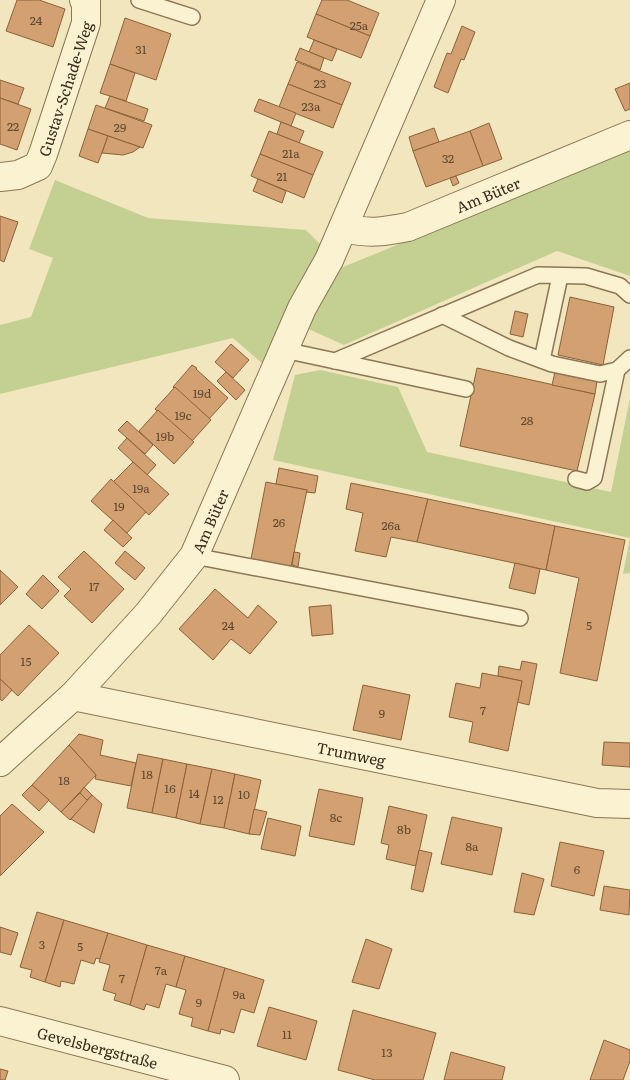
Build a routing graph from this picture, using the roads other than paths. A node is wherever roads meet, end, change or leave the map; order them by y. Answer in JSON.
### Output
{"nodes":[{"id":1,"x":84,"y":0,"type":"edge"},
{"id":2,"x":139,"y":0,"type":"edge"},
{"id":3,"x":441,"y":0,"type":"edge"},
{"id":4,"x":192,"y":17,"type":"dead end"},
{"id":5,"x":630,"y":135,"type":"edge"},
{"id":6,"x":0,"y":177,"type":"edge"},
{"id":7,"x":343,"y":228,"type":"junction"},
{"id":8,"x":560,"y":276,"type":"junction"},
{"id":9,"x":630,"y":295,"type":"edge"},
{"id":10,"x":442,"y":316,"type":"junction"},
{"id":11,"x":284,"y":350,"type":"junction"},
{"id":12,"x":630,"y":358,"type":"edge"},
{"id":13,"x":542,"y":360,"type":"junction"},
{"id":14,"x":335,"y":361,"type":"junction"},
{"id":15,"x":617,"y":370,"type":"junction"},
{"id":16,"x":466,"y":388,"type":"dead end"},
{"id":17,"x":576,"y":480,"type":"dead end"},
{"id":18,"x":194,"y":556,"type":"junction"},
{"id":19,"x":520,"y":618,"type":"dead end"},
{"id":20,"x":73,"y":696,"type":"junction"},
{"id":21,"x":0,"y":762,"type":"edge"},
{"id":22,"x":630,"y":804,"type":"edge"},
{"id":23,"x":0,"y":1022,"type":"edge"},
{"id":24,"x":225,"y":1080,"type":"edge"}],
"edges":[{"from":1,"to":6,"type":"street","name":"Gustav-Schade-Weg"},
{"from":2,"to":4,"type":"lane"},
{"from":3,"to":7,"type":"street","name":"Am Büter"},
{"from":5,"to":7,"type":"street","name":"Am Büter"},
{"from":7,"to":11,"type":"street","name":"Am Büter"},
{"from":8,"to":9,"type":"lane"},
{"from":8,"to":10,"type":"lane"},
{"from":8,"to":13,"type":"lane"},
{"from":10,"to":13,"type":"lane"},
{"from":10,"to":14,"type":"lane"},
{"from":11,"to":14,"type":"lane"},
{"from":11,"to":18,"type":"street","name":"Am Büter"},
{"from":12,"to":15,"type":"lane"},
{"from":13,"to":15,"type":"lane"},
{"from":14,"to":16,"type":"lane"},
{"from":15,"to":17,"type":"lane"},
{"from":18,"to":19,"type":"lane"},
{"from":18,"to":20,"type":"street","name":"Am Büter"},
{"from":20,"to":21,"type":"street","name":"Am Büter"},
{"from":20,"to":22,"type":"street","name":"Trumweg"},
{"from":23,"to":24,"type":"street","name":"Gevelsbergstraße"}]}
